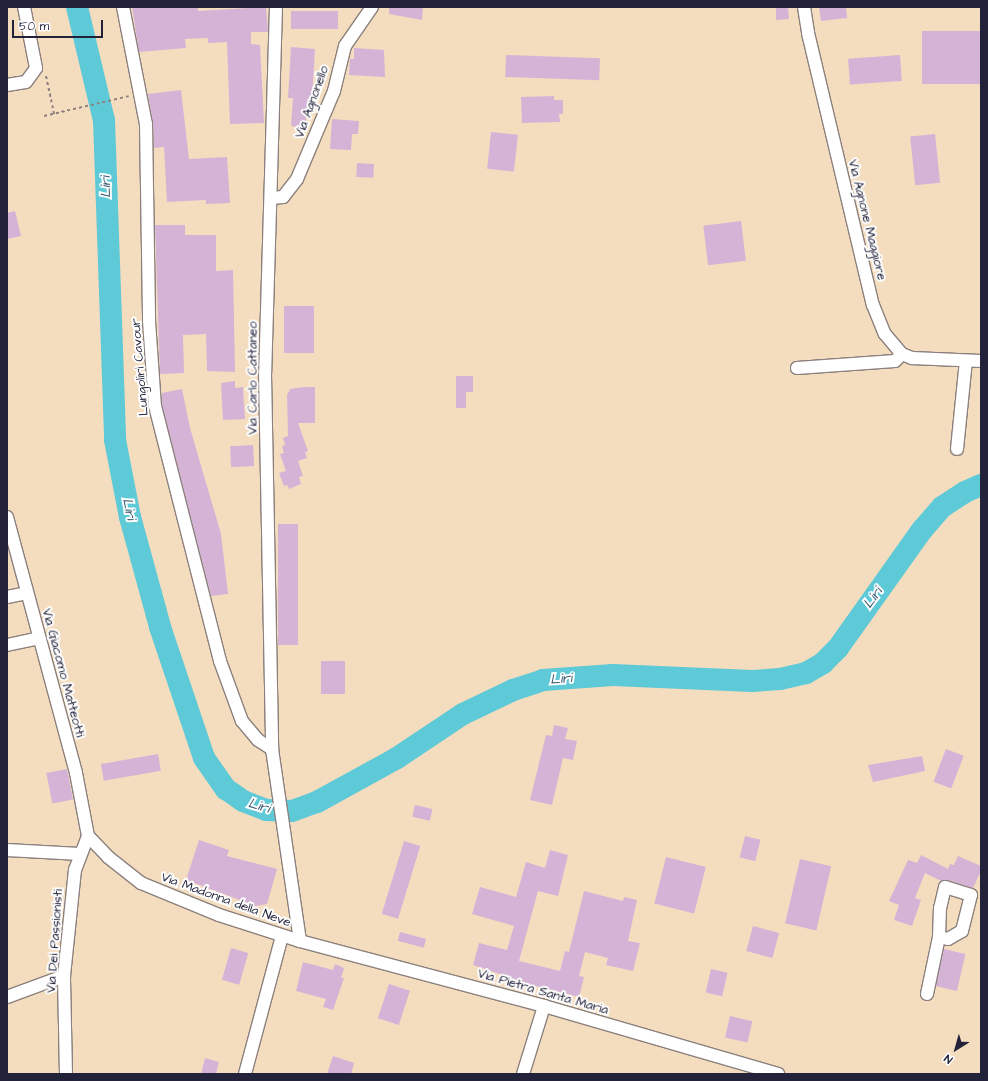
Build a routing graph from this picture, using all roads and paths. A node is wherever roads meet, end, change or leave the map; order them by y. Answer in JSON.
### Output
{"nodes":[{"id":1,"x":24,"y":7,"type":"edge"},
{"id":2,"x":123,"y":7,"type":"edge"},
{"id":3,"x":276,"y":7,"type":"edge"},
{"id":4,"x":372,"y":7,"type":"edge"},
{"id":5,"x":804,"y":7,"type":"edge"},
{"id":6,"x":44,"y":70,"type":"dead end"},
{"id":7,"x":7,"y":85,"type":"edge"},
{"id":8,"x":136,"y":94,"type":"dead end"},
{"id":9,"x":54,"y":114,"type":"junction"},
{"id":10,"x":44,"y":116,"type":"dead end"},
{"id":11,"x":272,"y":198,"type":"junction"},
{"id":12,"x":902,"y":354,"type":"junction"},
{"id":13,"x":966,"y":361,"type":"junction"},
{"id":14,"x":981,"y":361,"type":"edge"},
{"id":15,"x":797,"y":368,"type":"dead end"},
{"id":16,"x":958,"y":449,"type":"dead end"},
{"id":17,"x":7,"y":517,"type":"edge"},
{"id":18,"x":27,"y":593,"type":"junction"},
{"id":19,"x":7,"y":597,"type":"edge"},
{"id":20,"x":39,"y":638,"type":"junction"},
{"id":21,"x":7,"y":645,"type":"edge"},
{"id":22,"x":272,"y":749,"type":"junction"},
{"id":23,"x":88,"y":836,"type":"junction"},
{"id":24,"x":7,"y":850,"type":"edge"},
{"id":25,"x":80,"y":854,"type":"junction"},
{"id":26,"x":282,"y":936,"type":"junction"},
{"id":27,"x":939,"y":937,"type":"dead end"},
{"id":28,"x":300,"y":941,"type":"junction"},
{"id":29,"x":64,"y":976,"type":"junction"},
{"id":30,"x":927,"y":994,"type":"dead end"},
{"id":31,"x":7,"y":997,"type":"edge"},
{"id":32,"x":544,"y":1006,"type":"junction"},
{"id":33,"x":66,"y":1074,"type":"edge"},
{"id":34,"x":245,"y":1074,"type":"edge"},
{"id":35,"x":524,"y":1074,"type":"edge"},
{"id":36,"x":778,"y":1074,"type":"edge"}],
"edges":[{"from":1,"to":7,"type":"street"},
{"from":2,"to":22,"type":"street","name":"Lungoliri Cavour"},
{"from":3,"to":11,"type":"street","name":"Via Carlo Cattaneo"},
{"from":4,"to":11,"type":"street","name":"Via Agnonello"},
{"from":5,"to":12,"type":"street","name":"Via Agnone Maggiore"},
{"from":6,"to":9,"type":"path"},
{"from":8,"to":9,"type":"path"},
{"from":9,"to":10,"type":"path"},
{"from":11,"to":22,"type":"street","name":"Via Carlo Cattaneo"},
{"from":12,"to":13,"type":"street"},
{"from":12,"to":15,"type":"street"},
{"from":13,"to":14,"type":"street"},
{"from":13,"to":16,"type":"street"},
{"from":17,"to":18,"type":"street","name":"Via Giacomo Matteotti"},
{"from":18,"to":19,"type":"street"},
{"from":18,"to":20,"type":"street","name":"Via Giacomo Matteotti"},
{"from":20,"to":21,"type":"street"},
{"from":20,"to":23,"type":"street","name":"Via Giacomo Matteotti"},
{"from":22,"to":28,"type":"street","name":"Via Carlo Cattaneo"},
{"from":23,"to":25,"type":"street","name":"Via Dei Passionisti"},
{"from":23,"to":26,"type":"street","name":"Via Madonna della Neve"},
{"from":24,"to":25,"type":"street"},
{"from":25,"to":29,"type":"street","name":"Via Dei Passionisti"},
{"from":26,"to":28,"type":"street","name":"Via Madonna della Neve"},
{"from":26,"to":34,"type":"street"},
{"from":27,"to":30,"type":"street"},
{"from":28,"to":32,"type":"street","name":"Via Pietra Santa Maria"},
{"from":29,"to":31,"type":"street"},
{"from":29,"to":33,"type":"street","name":"Via Dei Passionisti"},
{"from":32,"to":35,"type":"street"},
{"from":32,"to":36,"type":"street","name":"Via Pietra Santa Maria"}]}
